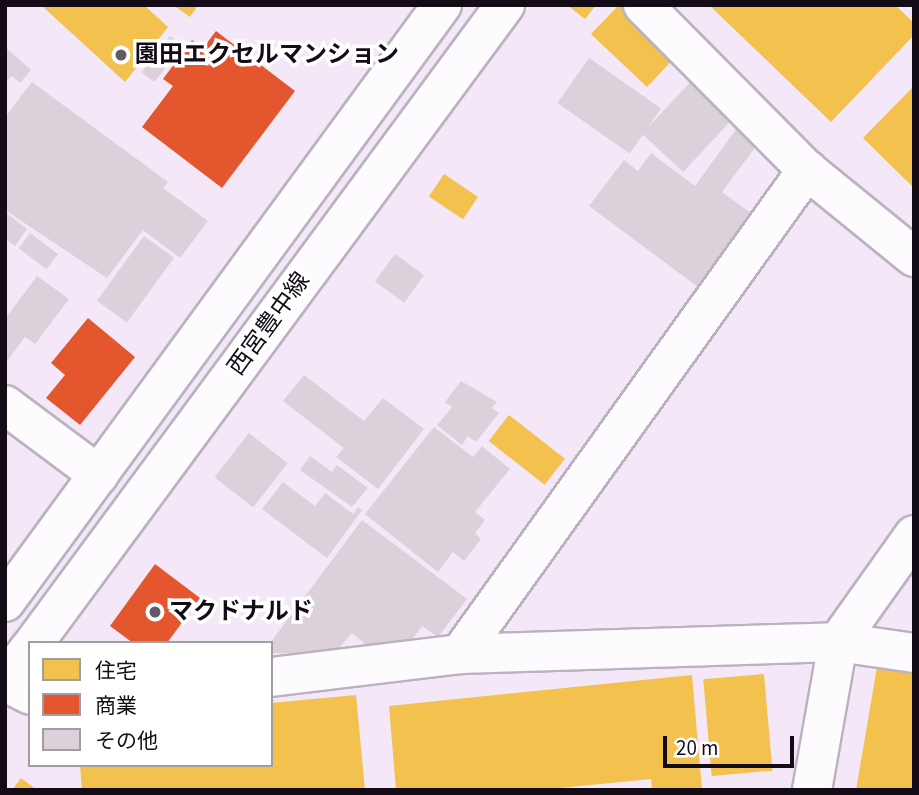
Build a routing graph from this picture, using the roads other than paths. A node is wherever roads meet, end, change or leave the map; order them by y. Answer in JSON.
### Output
{"nodes":[{"id":1,"x":442,"y":5,"type":"edge"},
{"id":2,"x":505,"y":5,"type":"edge"},
{"id":3,"x":643,"y":5,"type":"edge"},
{"id":4,"x":807,"y":170,"type":"junction"},
{"id":5,"x":914,"y":257,"type":"edge"},
{"id":6,"x":5,"y":405,"type":"edge"},
{"id":7,"x":99,"y":475,"type":"junction"},
{"id":8,"x":914,"y":535,"type":"edge"},
{"id":9,"x":5,"y":602,"type":"edge"},
{"id":10,"x":35,"y":641,"type":"edge"},
{"id":11,"x":838,"y":642,"type":"junction"},
{"id":12,"x":28,"y":651,"type":"edge"},
{"id":13,"x":914,"y":653,"type":"edge"},
{"id":14,"x":460,"y":654,"type":"junction"},
{"id":15,"x":273,"y":677,"type":"edge"},
{"id":16,"x":5,"y":682,"type":"edge"},
{"id":17,"x":28,"y":694,"type":"edge"},
{"id":18,"x":812,"y":790,"type":"edge"}],
"edges":[{"from":1,"to":7,"type":"street","name":"西宮豊中線"},
{"from":2,"to":10,"type":"street","name":"西宮豊中線"},
{"from":3,"to":4,"type":"street"},
{"from":4,"to":5,"type":"street"},
{"from":4,"to":14,"type":"street"},
{"from":6,"to":7,"type":"street"},
{"from":7,"to":9,"type":"street","name":"西宮豊中線"},
{"from":8,"to":11,"type":"street"},
{"from":11,"to":13,"type":"street"},
{"from":11,"to":14,"type":"street"},
{"from":11,"to":18,"type":"street"},
{"from":12,"to":16,"type":"street"},
{"from":14,"to":15,"type":"street"},
{"from":16,"to":17,"type":"street"}]}
